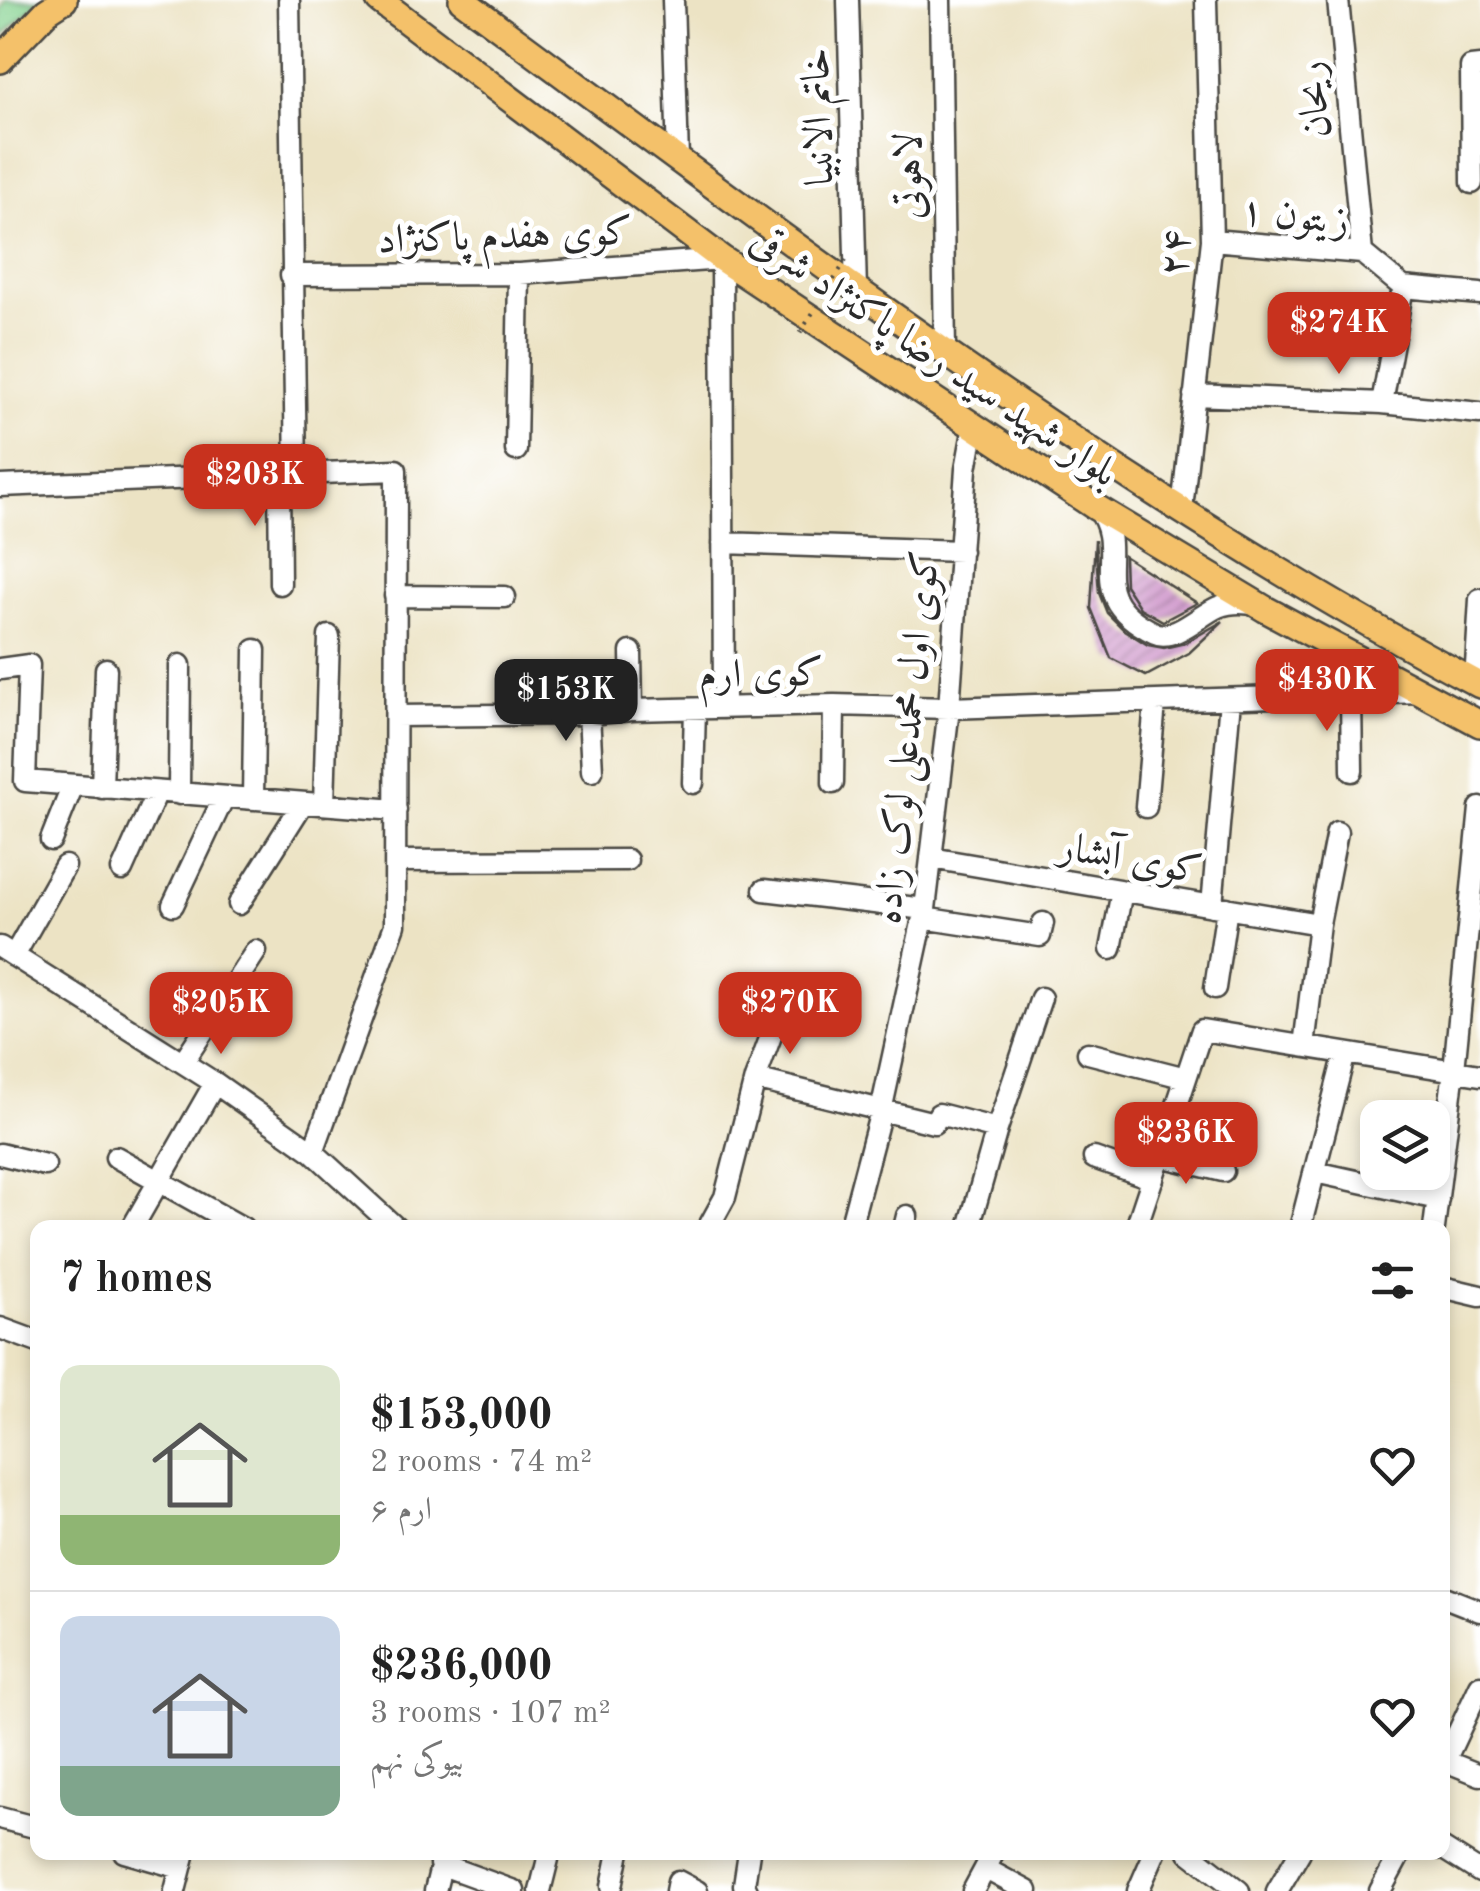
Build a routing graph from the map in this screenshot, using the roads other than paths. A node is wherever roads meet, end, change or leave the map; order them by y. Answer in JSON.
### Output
{"nodes":[{"id":1,"x":64,"y":0,"type":"edge"},
{"id":2,"x":289,"y":0,"type":"edge"},
{"id":3,"x":368,"y":0,"type":"edge"},
{"id":4,"x":378,"y":0,"type":"edge"},
{"id":5,"x":462,"y":0,"type":"edge"},
{"id":6,"x":673,"y":0,"type":"edge"},
{"id":7,"x":848,"y":0,"type":"edge"},
{"id":8,"x":940,"y":0,"type":"edge"},
{"id":9,"x":1206,"y":0,"type":"edge"},
{"id":10,"x":1338,"y":0,"type":"edge"},
{"id":11,"x":409,"y":23,"type":"junction"},
{"id":12,"x":0,"y":60,"type":"edge"},
{"id":13,"x":1480,"y":66,"type":"edge"},
{"id":14,"x":678,"y":159,"type":"junction"},
{"id":15,"x":1472,"y":184,"type":"dead end"},
{"id":16,"x":1212,"y":240,"type":"junction"},
{"id":17,"x":1362,"y":253,"type":"junction"},
{"id":18,"x":722,"y":259,"type":"junction"},
{"id":19,"x":519,"y":274,"type":"junction"},
{"id":20,"x":291,"y":275,"type":"junction"},
{"id":21,"x":1402,"y":287,"type":"junction"},
{"id":22,"x":856,"y":291,"type":"junction"},
{"id":23,"x":1480,"y":294,"type":"edge"},
{"id":24,"x":944,"y":351,"type":"junction"},
{"id":25,"x":1194,"y":395,"type":"junction"},
{"id":26,"x":1382,"y":404,"type":"junction"},
{"id":27,"x":1480,"y":413,"type":"edge"},
{"id":28,"x":974,"y":426,"type":"junction"},
{"id":29,"x":516,"y":450,"type":"dead end"},
{"id":30,"x":288,"y":474,"type":"junction"},
{"id":31,"x":0,"y":486,"type":"edge"},
{"id":32,"x":1097,"y":508,"type":"junction"},
{"id":33,"x":1182,"y":509,"type":"junction"},
{"id":34,"x":724,"y":543,"type":"junction"},
{"id":35,"x":961,"y":551,"type":"junction"},
{"id":36,"x":280,"y":584,"type":"dead end"},
{"id":37,"x":394,"y":596,"type":"junction"},
{"id":38,"x":505,"y":596,"type":"dead end"},
{"id":39,"x":1480,"y":598,"type":"edge"},
{"id":40,"x":1258,"y":605,"type":"junction"},
{"id":41,"x":330,"y":636,"type":"dead end"},
{"id":42,"x":255,"y":650,"type":"dead end"},
{"id":43,"x":632,"y":652,"type":"dead end"},
{"id":44,"x":180,"y":665,"type":"dead end"},
{"id":45,"x":0,"y":669,"type":"edge"},
{"id":46,"x":106,"y":669,"type":"dead end"},
{"id":47,"x":1477,"y":683,"type":"edge"},
{"id":48,"x":1422,"y":692,"type":"junction"},
{"id":49,"x":1351,"y":695,"type":"junction"},
{"id":50,"x":1230,"y":700,"type":"junction"},
{"id":51,"x":1155,"y":703,"type":"junction"},
{"id":52,"x":834,"y":705,"type":"junction"},
{"id":53,"x":696,"y":708,"type":"junction"},
{"id":54,"x":724,"y":708,"type":"junction"},
{"id":55,"x":948,"y":708,"type":"junction"},
{"id":56,"x":632,"y":710,"type":"junction"},
{"id":57,"x":589,"y":714,"type":"junction"},
{"id":58,"x":396,"y":716,"type":"junction"},
{"id":59,"x":1480,"y":724,"type":"edge"},
{"id":60,"x":592,"y":771,"type":"dead end"},
{"id":61,"x":1352,"y":771,"type":"dead end"},
{"id":62,"x":693,"y":783,"type":"dead end"},
{"id":63,"x":834,"y":783,"type":"dead end"},
{"id":64,"x":73,"y":786,"type":"junction"},
{"id":65,"x":102,"y":788,"type":"junction"},
{"id":66,"x":157,"y":792,"type":"junction"},
{"id":67,"x":179,"y":794,"type":"junction"},
{"id":68,"x":224,"y":797,"type":"junction"},
{"id":69,"x":253,"y":799,"type":"junction"},
{"id":70,"x":313,"y":804,"type":"junction"},
{"id":71,"x":1146,"y":807,"type":"dead end"},
{"id":72,"x":1480,"y":808,"type":"edge"},
{"id":73,"x":396,"y":810,"type":"junction"},
{"id":74,"x":1337,"y":832,"type":"dead end"},
{"id":75,"x":51,"y":840,"type":"dead end"},
{"id":76,"x":932,"y":858,"type":"junction"},
{"id":77,"x":627,"y":860,"type":"dead end"},
{"id":78,"x":396,"y":861,"type":"junction"},
{"id":79,"x":65,"y":866,"type":"dead end"},
{"id":80,"x":122,"y":870,"type":"dead end"},
{"id":81,"x":1477,"y":870,"type":"edge"},
{"id":82,"x":764,"y":890,"type":"dead end"},
{"id":83,"x":1122,"y":891,"type":"junction"},
{"id":84,"x":239,"y":904,"type":"dead end"},
{"id":85,"x":173,"y":905,"type":"dead end"},
{"id":86,"x":1219,"y":907,"type":"junction"},
{"id":87,"x":924,"y":914,"type":"junction"},
{"id":88,"x":1043,"y":923,"type":"dead end"},
{"id":89,"x":1319,"y":924,"type":"junction"},
{"id":90,"x":1112,"y":950,"type":"dead end"},
{"id":91,"x":256,"y":951,"type":"dead end"},
{"id":92,"x":7,"y":952,"type":"edge"},
{"id":93,"x":1216,"y":988,"type":"dead end"},
{"id":94,"x":1041,"y":998,"type":"dead end"},
{"id":95,"x":778,"y":1017,"type":"dead end"},
{"id":96,"x":1304,"y":1046,"type":"junction"},
{"id":97,"x":1088,"y":1053,"type":"dead end"},
{"id":98,"x":1345,"y":1053,"type":"junction"},
{"id":99,"x":183,"y":1062,"type":"junction"},
{"id":100,"x":1454,"y":1070,"type":"junction"},
{"id":101,"x":1480,"y":1074,"type":"edge"},
{"id":102,"x":754,"y":1078,"type":"junction"},
{"id":103,"x":1186,"y":1078,"type":"junction"},
{"id":104,"x":216,"y":1083,"type":"junction"},
{"id":105,"x":881,"y":1112,"type":"junction"},
{"id":106,"x":997,"y":1129,"type":"junction"},
{"id":107,"x":313,"y":1152,"type":"junction"},
{"id":108,"x":0,"y":1154,"type":"edge"},
{"id":109,"x":1160,"y":1156,"type":"junction"},
{"id":110,"x":116,"y":1157,"type":"dead end"},
{"id":111,"x":1094,"y":1158,"type":"dead end"},
{"id":112,"x":46,"y":1165,"type":"dead end"},
{"id":113,"x":1222,"y":1171,"type":"dead end"},
{"id":114,"x":1315,"y":1172,"type":"junction"},
{"id":115,"x":1152,"y":1179,"type":"junction"},
{"id":116,"x":160,"y":1180,"type":"junction"},
{"id":117,"x":1438,"y":1200,"type":"junction"},
{"id":118,"x":137,"y":1220,"type":"edge"},
{"id":119,"x":228,"y":1220,"type":"edge"},
{"id":120,"x":387,"y":1220,"type":"edge"},
{"id":121,"x":712,"y":1220,"type":"edge"},
{"id":122,"x":852,"y":1220,"type":"edge"},
{"id":123,"x":972,"y":1220,"type":"edge"},
{"id":124,"x":1139,"y":1220,"type":"edge"},
{"id":125,"x":1302,"y":1220,"type":"edge"},
{"id":126,"x":1435,"y":1220,"type":"edge"},
{"id":127,"x":1450,"y":1289,"type":"edge"},
{"id":128,"x":1480,"y":1296,"type":"edge"},
{"id":129,"x":0,"y":1328,"type":"edge"},
{"id":130,"x":30,"y":1339,"type":"edge"},
{"id":131,"x":1450,"y":1599,"type":"edge"},
{"id":132,"x":1480,"y":1611,"type":"edge"},
{"id":133,"x":1480,"y":1686,"type":"edge"},
{"id":134,"x":1450,"y":1751,"type":"edge"},
{"id":135,"x":1450,"y":1766,"type":"edge"},
{"id":136,"x":1480,"y":1776,"type":"edge"},
{"id":137,"x":0,"y":1818,"type":"edge"},
{"id":138,"x":30,"y":1826,"type":"edge"},
{"id":139,"x":1450,"y":1853,"type":"edge"},
{"id":140,"x":182,"y":1860,"type":"edge"},
{"id":141,"x":437,"y":1860,"type":"edge"},
{"id":142,"x":446,"y":1860,"type":"edge"},
{"id":143,"x":548,"y":1860,"type":"edge"},
{"id":144,"x":617,"y":1860,"type":"edge"},
{"id":145,"x":748,"y":1860,"type":"edge"},
{"id":146,"x":990,"y":1860,"type":"edge"},
{"id":147,"x":1152,"y":1860,"type":"edge"},
{"id":148,"x":1200,"y":1860,"type":"edge"},
{"id":149,"x":1295,"y":1860,"type":"edge"},
{"id":150,"x":1397,"y":1860,"type":"edge"},
{"id":151,"x":1480,"y":1872,"type":"edge"},
{"id":152,"x":612,"y":1886,"type":"dead end"},
{"id":153,"x":175,"y":1891,"type":"edge"},
{"id":154,"x":434,"y":1891,"type":"edge"},
{"id":155,"x":514,"y":1891,"type":"edge"},
{"id":156,"x":540,"y":1891,"type":"edge"},
{"id":157,"x":676,"y":1891,"type":"edge"},
{"id":158,"x":697,"y":1891,"type":"edge"},
{"id":159,"x":747,"y":1891,"type":"edge"},
{"id":160,"x":974,"y":1891,"type":"edge"},
{"id":161,"x":1027,"y":1891,"type":"edge"},
{"id":162,"x":1138,"y":1891,"type":"edge"},
{"id":163,"x":1239,"y":1891,"type":"edge"},
{"id":164,"x":1277,"y":1891,"type":"edge"},
{"id":165,"x":1380,"y":1891,"type":"edge"}],
"edges":[{"from":1,"to":12,"type":"main road"},
{"from":2,"to":20,"type":"street"},
{"from":3,"to":11,"type":"main road"},
{"from":4,"to":11,"type":"main road","name":"بلوار شهید سید رضا پاکنژاد شرقی"},
{"from":5,"to":14,"type":"main road","name":"بلوار شهید سید رضا پاکنژاد شرقی"},
{"from":6,"to":14,"type":"street"},
{"from":7,"to":22,"type":"street","name":"خاتم الانبیا"},
{"from":8,"to":24,"type":"street","name":"لاهوتی"},
{"from":9,"to":16,"type":"street","name":"۲۴"},
{"from":10,"to":17,"type":"street","name":"ریحان"},
{"from":11,"to":18,"type":"main road","name":"بلوار شهید سید رضا پاکنژاد شرقی"},
{"from":13,"to":15,"type":"street"},
{"from":14,"to":22,"type":"main road","name":"بلوار شهید سید رضا پاکنژاد شرقی"},
{"from":16,"to":17,"type":"street","name":"زیتون ۱"},
{"from":16,"to":25,"type":"street","name":"۲۴"},
{"from":17,"to":21,"type":"street","name":"زیتون ۱"},
{"from":18,"to":19,"type":"street","name":"کوی هفدم پاکنژاد"},
{"from":18,"to":28,"type":"main road","name":"بلوار شهید سید رضا پاکنژاد شرقی"},
{"from":18,"to":34,"type":"street"},
{"from":19,"to":20,"type":"street","name":"کوی هفدم پاکنژاد"},
{"from":19,"to":29,"type":"street"},
{"from":20,"to":30,"type":"street"},
{"from":21,"to":23,"type":"street"},
{"from":21,"to":26,"type":"street"},
{"from":22,"to":24,"type":"main road","name":"بلوار شهید سید رضا پاکنژاد شرقی"},
{"from":24,"to":33,"type":"main road","name":"بلوار شهید سید رضا پاکنژاد شرقی"},
{"from":25,"to":26,"type":"street"},
{"from":25,"to":33,"type":"street","name":"۲۴"},
{"from":26,"to":27,"type":"street"},
{"from":28,"to":32,"type":"main road","name":"بلوار شهید سید رضا پاکنژاد شرقی"},
{"from":28,"to":35,"type":"street","name":"کوی اول محمدعلی لوک زاده"},
{"from":30,"to":31,"type":"street"},
{"from":30,"to":36,"type":"street"},
{"from":30,"to":37,"type":"street"},
{"from":32,"to":40,"type":"main road","name":"بلوار شهید سید رضا پاکنژاد شرقی"},
{"from":32,"to":40,"type":"street"},
{"from":33,"to":47,"type":"main road","name":"بلوار شهید سید رضا پاکنژاد شرقی"},
{"from":34,"to":35,"type":"street"},
{"from":34,"to":54,"type":"street"},
{"from":35,"to":55,"type":"street","name":"کوی اول محمدعلی لوک زاده"},
{"from":37,"to":38,"type":"street"},
{"from":37,"to":58,"type":"street"},
{"from":39,"to":47,"type":"street"},
{"from":40,"to":48,"type":"main road","name":"بلوار شهید سید رضا پاکنژاد شرقی"},
{"from":41,"to":70,"type":"street"},
{"from":42,"to":69,"type":"street"},
{"from":43,"to":56,"type":"street"},
{"from":44,"to":67,"type":"street"},
{"from":45,"to":64,"type":"street"},
{"from":46,"to":65,"type":"street"},
{"from":48,"to":49,"type":"street","name":"کوی ارم"},
{"from":48,"to":59,"type":"main road","name":"بلوار شهید سید رضا پاکنژاد شرقی"},
{"from":49,"to":50,"type":"street","name":"کوی ارم"},
{"from":49,"to":61,"type":"street"},
{"from":50,"to":51,"type":"street","name":"کوی ارم"},
{"from":50,"to":86,"type":"street"},
{"from":51,"to":55,"type":"street","name":"کوی ارم"},
{"from":51,"to":71,"type":"street"},
{"from":52,"to":54,"type":"street","name":"کوی ارم"},
{"from":52,"to":55,"type":"street","name":"کوی ارم"},
{"from":52,"to":63,"type":"street"},
{"from":53,"to":54,"type":"street","name":"کوی ارم"},
{"from":53,"to":56,"type":"street","name":"کوی ارم"},
{"from":53,"to":62,"type":"street"},
{"from":55,"to":76,"type":"street","name":"کوی اول محمدعلی لوک زاده"},
{"from":56,"to":57,"type":"street","name":"کوی ارم"},
{"from":57,"to":58,"type":"street","name":"کوی ارم"},
{"from":57,"to":60,"type":"street"},
{"from":58,"to":73,"type":"street"},
{"from":64,"to":65,"type":"street"},
{"from":64,"to":75,"type":"street"},
{"from":65,"to":66,"type":"street"},
{"from":66,"to":67,"type":"street"},
{"from":66,"to":80,"type":"street"},
{"from":67,"to":68,"type":"street"},
{"from":68,"to":69,"type":"street"},
{"from":68,"to":85,"type":"street"},
{"from":69,"to":70,"type":"street"},
{"from":70,"to":73,"type":"street"},
{"from":70,"to":84,"type":"street"},
{"from":72,"to":81,"type":"street"},
{"from":73,"to":78,"type":"street"},
{"from":74,"to":89,"type":"street"},
{"from":76,"to":83,"type":"street","name":"کوی آبشار"},
{"from":76,"to":87,"type":"street","name":"کوی اول محمدعلی لوک زاده"},
{"from":77,"to":78,"type":"street"},
{"from":78,"to":107,"type":"street"},
{"from":79,"to":92,"type":"street"},
{"from":81,"to":100,"type":"street"},
{"from":82,"to":87,"type":"street"},
{"from":83,"to":86,"type":"street","name":"کوی آبشار"},
{"from":83,"to":90,"type":"street"},
{"from":86,"to":89,"type":"street","name":"کوی آبشار"},
{"from":86,"to":93,"type":"street"},
{"from":87,"to":88,"type":"street"},
{"from":87,"to":105,"type":"street","name":"کوی اول محمدعلی لوک زاده"},
{"from":89,"to":96,"type":"street"},
{"from":91,"to":99,"type":"street"},
{"from":92,"to":99,"type":"street"},
{"from":94,"to":106,"type":"street"},
{"from":95,"to":102,"type":"street"},
{"from":96,"to":98,"type":"street"},
{"from":96,"to":103,"type":"street"},
{"from":97,"to":103,"type":"street"},
{"from":98,"to":100,"type":"street"},
{"from":98,"to":114,"type":"street"},
{"from":99,"to":104,"type":"street"},
{"from":100,"to":101,"type":"street"},
{"from":100,"to":117,"type":"street"},
{"from":102,"to":105,"type":"street"},
{"from":102,"to":121,"type":"street"},
{"from":103,"to":109,"type":"street"},
{"from":104,"to":107,"type":"street"},
{"from":104,"to":116,"type":"street"},
{"from":105,"to":106,"type":"street"},
{"from":105,"to":122,"type":"street","name":"کوی اول محمدعلی لوک زاده"},
{"from":106,"to":123,"type":"street"},
{"from":107,"to":120,"type":"street"},
{"from":108,"to":112,"type":"street"},
{"from":109,"to":113,"type":"street"},
{"from":109,"to":115,"type":"street"},
{"from":110,"to":116,"type":"street"},
{"from":111,"to":115,"type":"street"},
{"from":114,"to":117,"type":"street"},
{"from":114,"to":125,"type":"street"},
{"from":115,"to":124,"type":"street"},
{"from":116,"to":118,"type":"street"},
{"from":116,"to":119,"type":"street"},
{"from":117,"to":126,"type":"street"},
{"from":127,"to":128,"type":"street"},
{"from":129,"to":130,"type":"street"},
{"from":131,"to":132,"type":"street"},
{"from":133,"to":134,"type":"street"},
{"from":135,"to":136,"type":"street"},
{"from":137,"to":138,"type":"street"},
{"from":139,"to":151,"type":"street"},
{"from":140,"to":153,"type":"street"},
{"from":141,"to":154,"type":"street"},
{"from":142,"to":155,"type":"street"},
{"from":143,"to":156,"type":"street"},
{"from":144,"to":152,"type":"street"},
{"from":145,"to":159,"type":"street"},
{"from":146,"to":160,"type":"street"},
{"from":146,"to":161,"type":"street"},
{"from":147,"to":162,"type":"street"},
{"from":148,"to":163,"type":"street"},
{"from":149,"to":164,"type":"street"},
{"from":150,"to":165,"type":"street"},
{"from":157,"to":158,"type":"street"}]}
